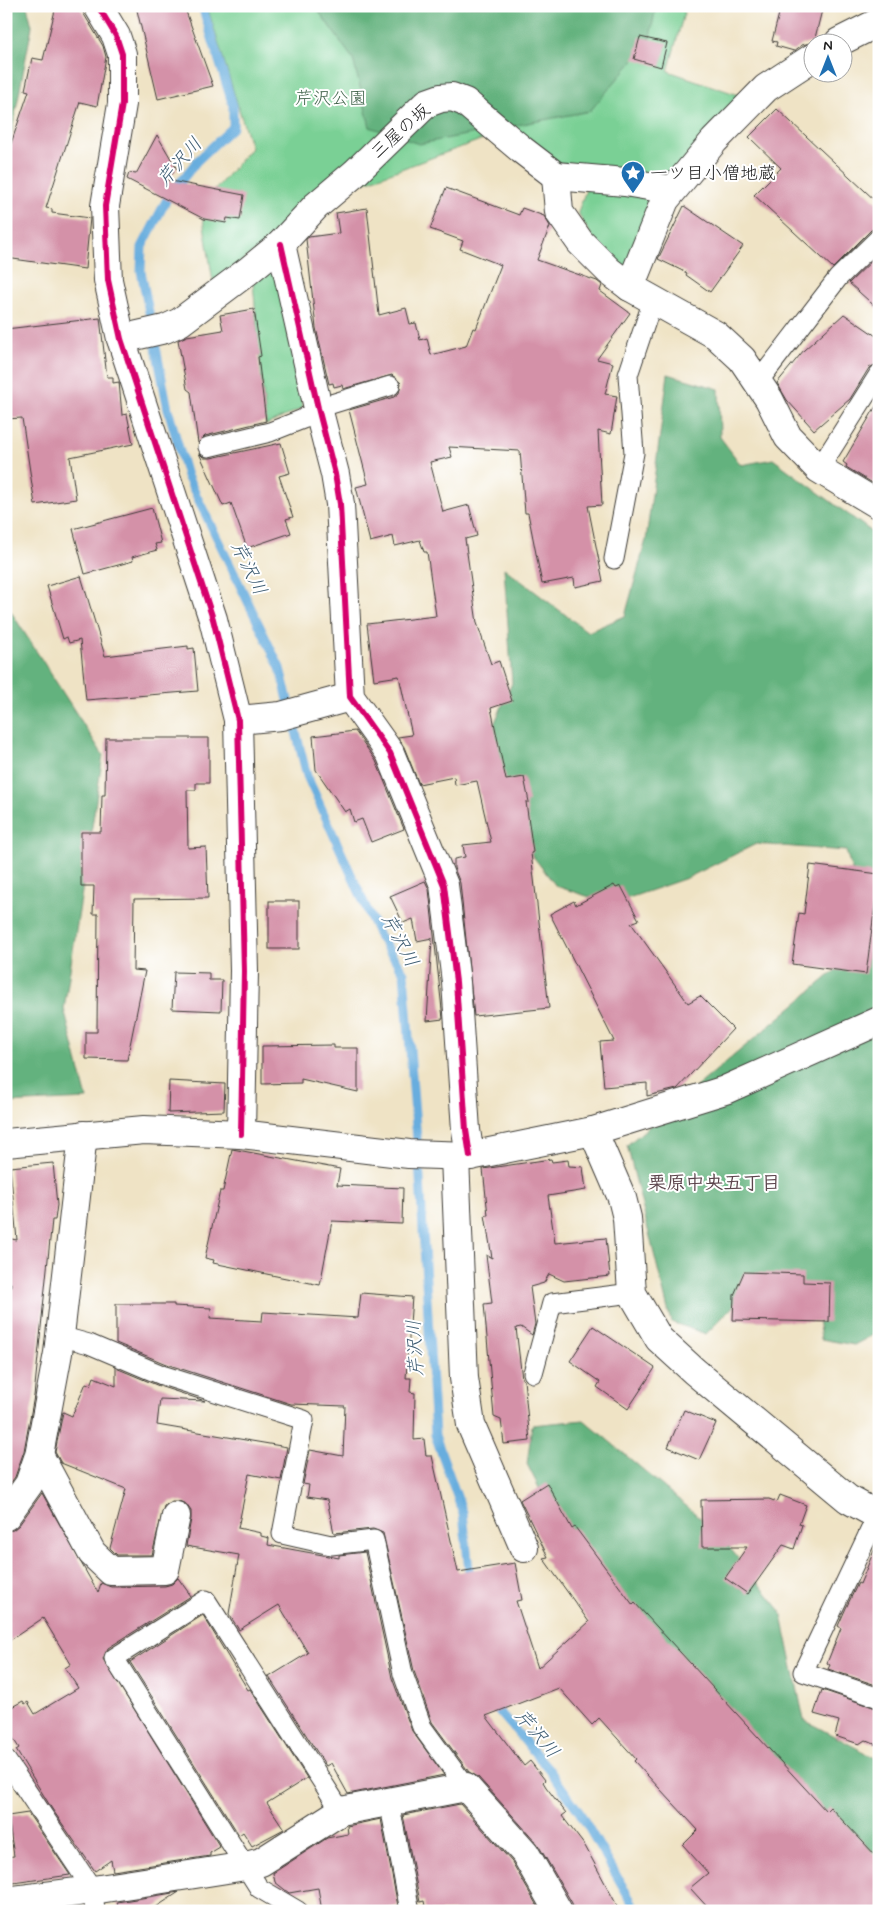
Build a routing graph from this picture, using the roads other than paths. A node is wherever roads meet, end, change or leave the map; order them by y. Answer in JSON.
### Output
{"nodes":[{"id":1,"x":98,"y":6,"type":"edge"},
{"id":2,"x":879,"y":22,"type":"edge"},
{"id":3,"x":852,"y":36,"type":"edge"},
{"id":4,"x":802,"y":65,"type":"edge"},
{"id":5,"x":556,"y":176,"type":"junction"},
{"id":6,"x":672,"y":190,"type":"junction"},
{"id":7,"x":879,"y":238,"type":"edge"},
{"id":8,"x":281,"y":244,"type":"junction"},
{"id":9,"x":641,"y":293,"type":"junction"},
{"id":10,"x":143,"y":334,"type":"junction"},
{"id":11,"x":879,"y":374,"type":"edge"},
{"id":12,"x":758,"y":382,"type":"junction"},
{"id":13,"x":390,"y":386,"type":"dead end"},
{"id":14,"x":318,"y":408,"type":"junction"},
{"id":15,"x":208,"y":447,"type":"dead end"},
{"id":16,"x":819,"y":469,"type":"junction"},
{"id":17,"x":879,"y":505,"type":"edge"},
{"id":18,"x":614,"y":559,"type":"dead end"},
{"id":19,"x":350,"y":696,"type":"junction"},
{"id":20,"x":238,"y":720,"type":"junction"},
{"id":21,"x":879,"y":1021,"type":"edge"},
{"id":22,"x":593,"y":1131,"type":"junction"},
{"id":23,"x":241,"y":1134,"type":"junction"},
{"id":24,"x":83,"y":1135,"type":"junction"},
{"id":25,"x":6,"y":1143,"type":"edge"},
{"id":26,"x":442,"y":1156,"type":"junction"},
{"id":27,"x":632,"y":1293,"type":"junction"},
{"id":28,"x":60,"y":1336,"type":"junction"},
{"id":29,"x":533,"y":1373,"type":"dead end"},
{"id":30,"x":39,"y":1455,"type":"junction"},
{"id":31,"x":6,"y":1516,"type":"edge"},
{"id":32,"x":176,"y":1516,"type":"dead end"},
{"id":33,"x":878,"y":1516,"type":"edge"},
{"id":34,"x":524,"y":1548,"type":"dead end"},
{"id":35,"x":879,"y":1698,"type":"edge"},
{"id":36,"x":6,"y":1760,"type":"edge"},
{"id":37,"x":466,"y":1788,"type":"junction"},
{"id":38,"x":389,"y":1801,"type":"junction"},
{"id":39,"x":341,"y":1811,"type":"junction"},
{"id":40,"x":246,"y":1866,"type":"junction"},
{"id":41,"x":94,"y":1900,"type":"edge"},
{"id":42,"x":6,"y":1901,"type":"edge"},
{"id":43,"x":298,"y":1911,"type":"edge"},
{"id":44,"x":410,"y":1911,"type":"edge"},
{"id":45,"x":558,"y":1911,"type":"edge"}],
"edges":[{"from":1,"to":10,"type":"street"},
{"from":2,"to":3,"type":"street"},
{"from":4,"to":6,"type":"street"},
{"from":5,"to":6,"type":"street"},
{"from":5,"to":8,"type":"street","name":"三屋の坂"},
{"from":5,"to":9,"type":"street"},
{"from":6,"to":9,"type":"street"},
{"from":7,"to":12,"type":"lane"},
{"from":8,"to":10,"type":"street","name":"三屋の坂"},
{"from":8,"to":14,"type":"street"},
{"from":9,"to":12,"type":"street"},
{"from":9,"to":18,"type":"lane"},
{"from":10,"to":20,"type":"street"},
{"from":11,"to":16,"type":"lane"},
{"from":12,"to":16,"type":"street"},
{"from":13,"to":14,"type":"lane"},
{"from":14,"to":15,"type":"lane"},
{"from":14,"to":19,"type":"street"},
{"from":16,"to":17,"type":"street"},
{"from":19,"to":20,"type":"street"},
{"from":19,"to":26,"type":"street"},
{"from":20,"to":23,"type":"street"},
{"from":21,"to":22,"type":"street"},
{"from":22,"to":26,"type":"street"},
{"from":22,"to":27,"type":"street"},
{"from":23,"to":24,"type":"street"},
{"from":23,"to":26,"type":"street"},
{"from":24,"to":25,"type":"street"},
{"from":24,"to":28,"type":"street"},
{"from":26,"to":34,"type":"street"},
{"from":27,"to":29,"type":"lane"},
{"from":27,"to":33,"type":"street"},
{"from":28,"to":30,"type":"street"},
{"from":28,"to":37,"type":"lane"},
{"from":30,"to":31,"type":"street"},
{"from":30,"to":32,"type":"street"},
{"from":33,"to":35,"type":"lane"},
{"from":36,"to":41,"type":"lane"},
{"from":37,"to":38,"type":"street"},
{"from":37,"to":45,"type":"street"},
{"from":38,"to":39,"type":"street"},
{"from":38,"to":44,"type":"lane"},
{"from":39,"to":40,"type":"street"},
{"from":39,"to":40,"type":"lane"},
{"from":40,"to":41,"type":"street"},
{"from":40,"to":43,"type":"lane"},
{"from":41,"to":42,"type":"street"}]}
